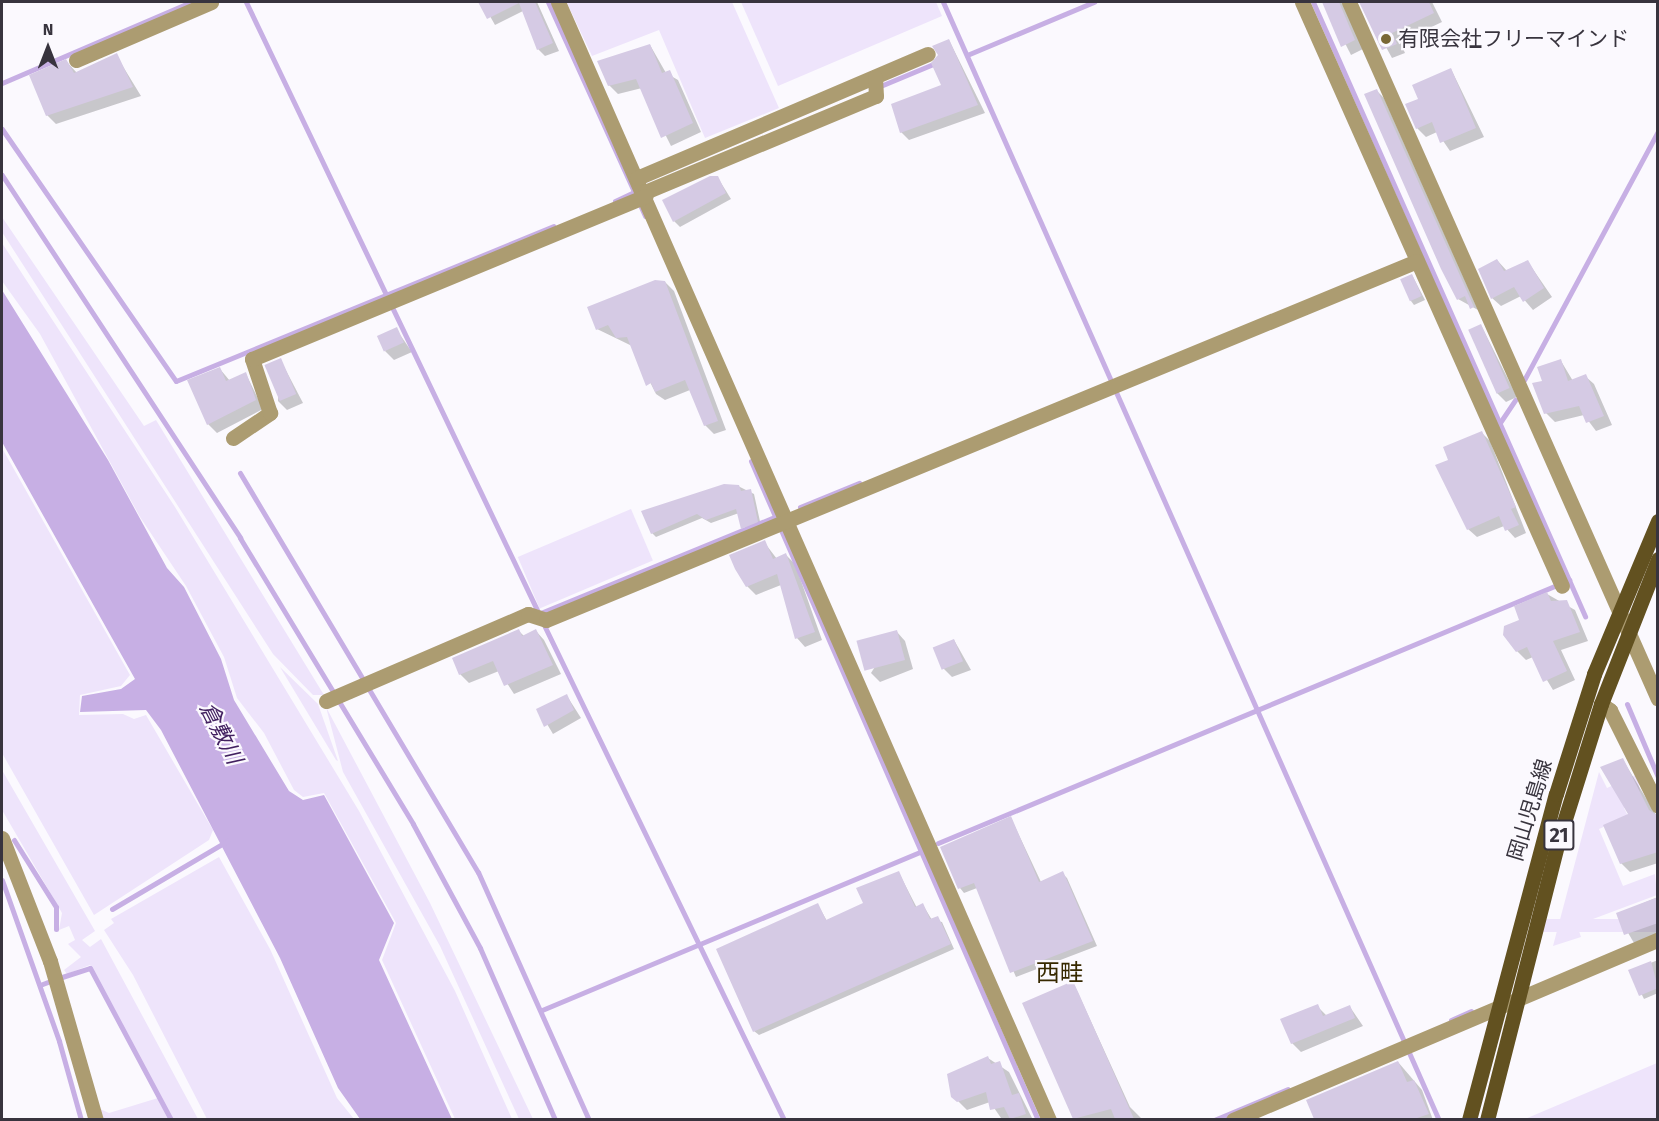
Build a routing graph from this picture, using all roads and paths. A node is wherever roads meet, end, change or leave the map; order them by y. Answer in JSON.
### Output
{"nodes":[{"id":1,"x":211,"y":2,"type":"edge"},
{"id":2,"x":558,"y":2,"type":"edge"},
{"id":3,"x":1302,"y":2,"type":"edge"},
{"id":4,"x":1349,"y":2,"type":"edge"},
{"id":5,"x":928,"y":54,"type":"dead end"},
{"id":6,"x":76,"y":60,"type":"dead end"},
{"id":7,"x":875,"y":84,"type":"junction"},
{"id":8,"x":638,"y":178,"type":"junction"},
{"id":9,"x":641,"y":197,"type":"junction"},
{"id":10,"x":1416,"y":258,"type":"junction"},
{"id":11,"x":233,"y":438,"type":"dead end"},
{"id":12,"x":781,"y":520,"type":"junction"},
{"id":13,"x":1658,"y":521,"type":"edge"},
{"id":14,"x":1658,"y":559,"type":"edge"},
{"id":15,"x":1560,"y":583,"type":"dead end"},
{"id":16,"x":1619,"y":609,"type":"junction"},
{"id":17,"x":1628,"y":630,"type":"junction"},
{"id":18,"x":332,"y":697,"type":"dead end"},
{"id":19,"x":1658,"y":699,"type":"edge"},
{"id":20,"x":1601,"y":704,"type":"junction"},
{"id":21,"x":1658,"y":806,"type":"edge"},
{"id":22,"x":2,"y":838,"type":"edge"},
{"id":23,"x":1658,"y":940,"type":"edge"},
{"id":24,"x":1515,"y":1002,"type":"junction"},
{"id":25,"x":1496,"y":1010,"type":"junction"},
{"id":26,"x":96,"y":1119,"type":"edge"},
{"id":27,"x":1049,"y":1119,"type":"edge"},
{"id":28,"x":1233,"y":1119,"type":"edge"},
{"id":29,"x":1469,"y":1119,"type":"edge"},
{"id":30,"x":1487,"y":1119,"type":"edge"}],
"edges":[{"from":1,"to":6,"type":"street"},
{"from":2,"to":8,"type":"street"},
{"from":3,"to":10,"type":"street"},
{"from":4,"to":16,"type":"street"},
{"from":5,"to":7,"type":"street"},
{"from":7,"to":8,"type":"street"},
{"from":7,"to":9,"type":"street"},
{"from":8,"to":9,"type":"street"},
{"from":9,"to":11,"type":"street"},
{"from":9,"to":12,"type":"street"},
{"from":10,"to":12,"type":"street"},
{"from":10,"to":15,"type":"street"},
{"from":12,"to":18,"type":"street"},
{"from":12,"to":27,"type":"street"},
{"from":13,"to":16,"type":"main road","name":"岡山児島線","number":"21"},
{"from":14,"to":17,"type":"main road","name":"岡山児島線","number":"21"},
{"from":16,"to":17,"type":"street"},
{"from":16,"to":25,"type":"main road","name":"岡山児島線","number":"21"},
{"from":17,"to":19,"type":"street"},
{"from":17,"to":20,"type":"main road","name":"岡山児島線","number":"21"},
{"from":20,"to":21,"type":"street"},
{"from":20,"to":24,"type":"main road","name":"岡山児島線","number":"21"},
{"from":22,"to":26,"type":"street"},
{"from":23,"to":24,"type":"street"},
{"from":24,"to":25,"type":"street"},
{"from":24,"to":30,"type":"main road","name":"岡山児島線","number":"21"},
{"from":25,"to":28,"type":"street"},
{"from":25,"to":29,"type":"main road","name":"岡山児島線","number":"21"}]}
